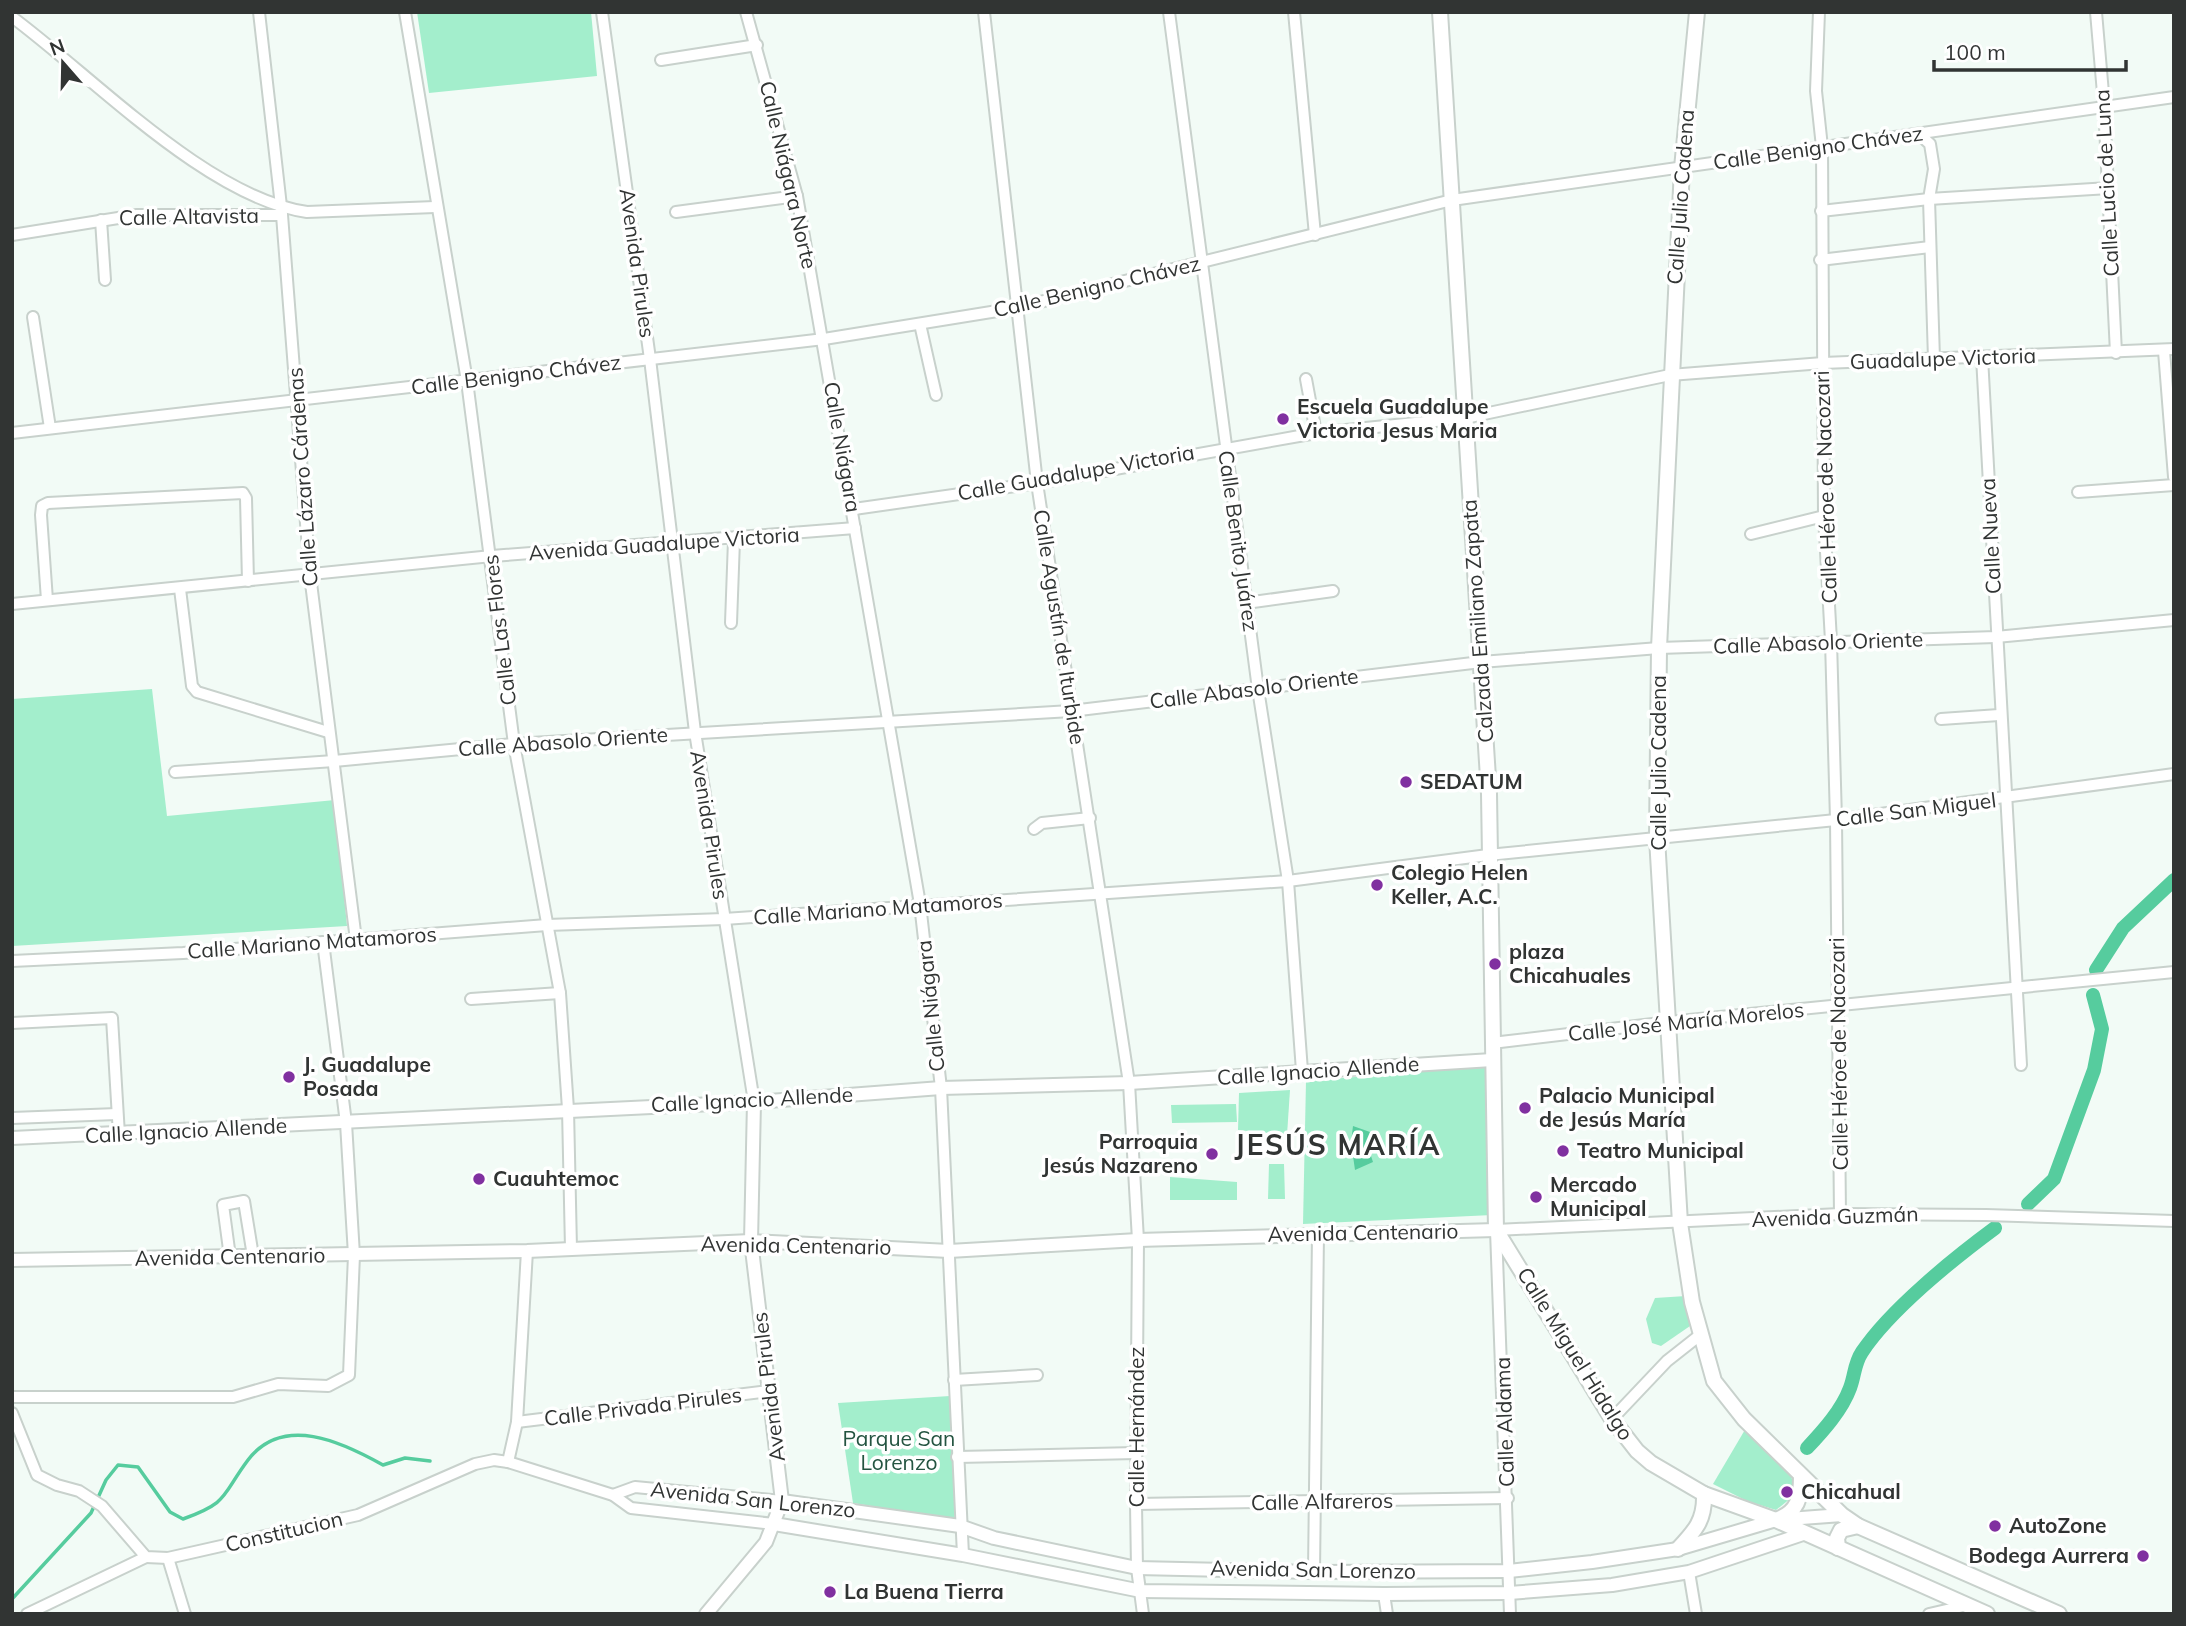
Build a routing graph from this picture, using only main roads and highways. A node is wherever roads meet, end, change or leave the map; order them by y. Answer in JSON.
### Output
{"nodes":[{"id":1,"x":1440,"y":12,"type":"edge"},
{"id":2,"x":1697,"y":12,"type":"edge"},
{"id":3,"x":1496,"y":1230,"type":"joint"},
{"id":4,"x":1801,"y":1476,"type":"junction"},
{"id":5,"x":1704,"y":1494,"type":"junction"},
{"id":6,"x":1776,"y":1520,"type":"junction"},
{"id":7,"x":1858,"y":1526,"type":"junction"},
{"id":8,"x":1838,"y":1548,"type":"junction"},
{"id":9,"x":1678,"y":1549,"type":"road end"},
{"id":10,"x":1987,"y":1614,"type":"edge"},
{"id":11,"x":2059,"y":1614,"type":"edge"}],
"edges":[{"from":1,"to":3,"type":"main road","name":"Calzada Emiliano Zapata"},
{"from":2,"to":4,"type":"main road","name":"Calle Julio Cadena"},
{"from":3,"to":5,"type":"main road","name":"Calle Miguel Hidalgo"},
{"from":4,"to":6,"type":"main road"},
{"from":4,"to":7,"type":"main road","name":"Calle Julio Cadena"},
{"from":5,"to":6,"type":"main road","name":"Calle Miguel Hidalgo"},
{"from":5,"to":9,"type":"main road"},
{"from":6,"to":8,"type":"main road","name":"Calle Miguel Hidalgo"},
{"from":7,"to":8,"type":"main road"},
{"from":7,"to":11,"type":"main road","name":"Calle Julio Cadena"},
{"from":8,"to":10,"type":"main road","name":"Calle Miguel Hidalgo"}]}
